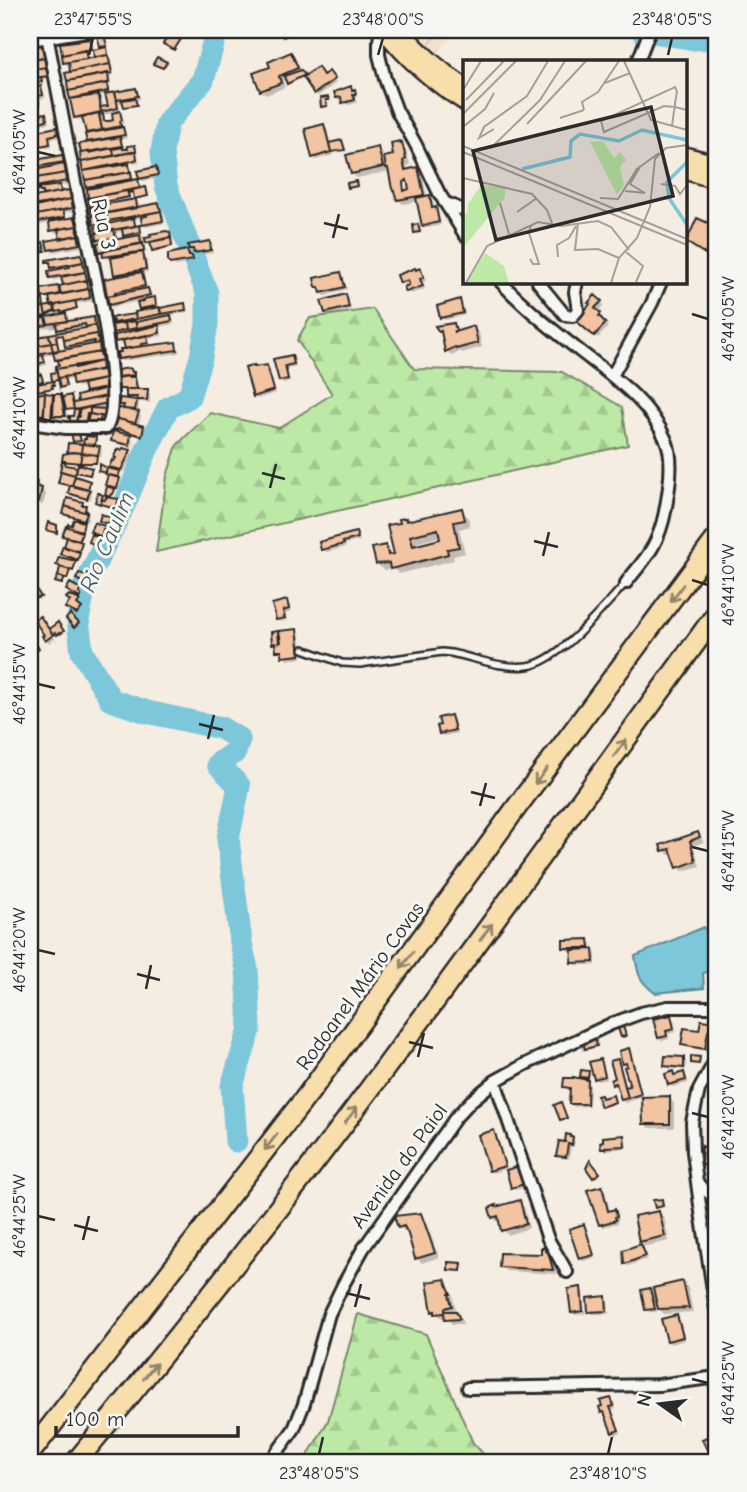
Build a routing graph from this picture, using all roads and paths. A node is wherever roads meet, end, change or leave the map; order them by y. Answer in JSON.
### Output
{"nodes":[{"id":1,"x":93,"y":30,"type":"edge"},
{"id":2,"x":383,"y":30,"type":"edge"},
{"id":3,"x":400,"y":30,"type":"edge"},
{"id":4,"x":650,"y":30,"type":"edge"},
{"id":5,"x":47,"y":33,"type":"edge"},
{"id":6,"x":30,"y":40,"type":"edge"},
{"id":7,"x":638,"y":60,"type":"edge"},
{"id":8,"x":463,"y":86,"type":"edge"},
{"id":9,"x":463,"y":101,"type":"edge"},
{"id":10,"x":688,"y":157,"type":"edge"},
{"id":11,"x":717,"y":164,"type":"edge"},
{"id":12,"x":688,"y":173,"type":"edge"},
{"id":13,"x":717,"y":180,"type":"edge"},
{"id":14,"x":444,"y":202,"type":"junction"},
{"id":15,"x":463,"y":210,"type":"edge"},
{"id":16,"x":463,"y":232,"type":"edge"},
{"id":17,"x":502,"y":284,"type":"edge"},
{"id":18,"x":540,"y":284,"type":"edge"},
{"id":19,"x":577,"y":284,"type":"edge"},
{"id":20,"x":660,"y":284,"type":"edge"},
{"id":21,"x":612,"y":376,"type":"junction"},
{"id":22,"x":30,"y":423,"type":"edge"},
{"id":23,"x":717,"y":538,"type":"edge"},
{"id":24,"x":626,"y":583,"type":"joint"},
{"id":25,"x":717,"y":613,"type":"edge"},
{"id":26,"x":303,"y":649,"type":"dead end"},
{"id":27,"x":717,"y":1007,"type":"edge"},
{"id":28,"x":717,"y":1057,"type":"edge"},
{"id":29,"x":495,"y":1081,"type":"junction"},
{"id":30,"x":698,"y":1184,"type":"junction"},
{"id":31,"x":717,"y":1200,"type":"edge"},
{"id":32,"x":566,"y":1272,"type":"dead end"},
{"id":33,"x":717,"y":1316,"type":"edge"},
{"id":34,"x":717,"y":1377,"type":"edge"},
{"id":35,"x":468,"y":1388,"type":"dead end"},
{"id":36,"x":30,"y":1453,"type":"edge"},
{"id":37,"x":76,"y":1462,"type":"edge"},
{"id":38,"x":270,"y":1462,"type":"edge"}],
"edges":[{"from":1,"to":5,"type":"street"},
{"from":2,"to":9,"type":"main road"},
{"from":2,"to":14,"type":"street"},
{"from":3,"to":8,"type":"main road"},
{"from":4,"to":7,"type":"street"},
{"from":5,"to":6,"type":"street"},
{"from":5,"to":22,"type":"street","name":"Rua 3"},
{"from":10,"to":11,"type":"main road"},
{"from":12,"to":13,"type":"main road"},
{"from":14,"to":15,"type":"street"},
{"from":14,"to":16,"type":"street"},
{"from":17,"to":21,"type":"street"},
{"from":18,"to":19,"type":"street"},
{"from":20,"to":21,"type":"street"},
{"from":21,"to":24,"type":"street"},
{"from":23,"to":36,"type":"highway","name":"Rodoanel Mário Covas","one_way":true},
{"from":24,"to":26,"type":"lane"},
{"from":37,"to":25,"type":"highway","one_way":true},
{"from":27,"to":29,"type":"street","name":"Avenida do Paiol"},
{"from":28,"to":30,"type":"street"},
{"from":29,"to":32,"type":"street"},
{"from":29,"to":38,"type":"street","name":"Avenida do Paiol"},
{"from":30,"to":31,"type":"street"},
{"from":30,"to":33,"type":"street"},
{"from":34,"to":35,"type":"street"}]}
